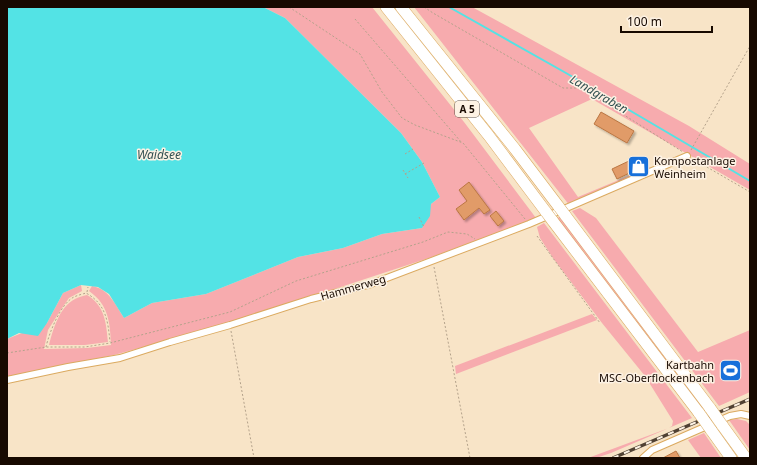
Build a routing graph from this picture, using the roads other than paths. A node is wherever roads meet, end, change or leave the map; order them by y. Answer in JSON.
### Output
{"nodes":[{"id":1,"x":386,"y":7,"type":"edge"},
{"id":2,"x":401,"y":7,"type":"edge"},
{"id":3,"x":689,"y":153,"type":"road end"},
{"id":4,"x":7,"y":380,"type":"edge"},
{"id":5,"x":750,"y":416,"type":"edge"},
{"id":6,"x":643,"y":458,"type":"edge"},
{"id":7,"x":731,"y":458,"type":"edge"},
{"id":8,"x":746,"y":458,"type":"edge"}],
"edges":[{"from":1,"to":7,"type":"highway","number":"A 5","bridge":true},
{"from":2,"to":8,"type":"highway","number":"A 5","bridge":true},
{"from":3,"to":4,"type":"street","name":"Hammerweg"},
{"from":5,"to":6,"type":"street"}]}
